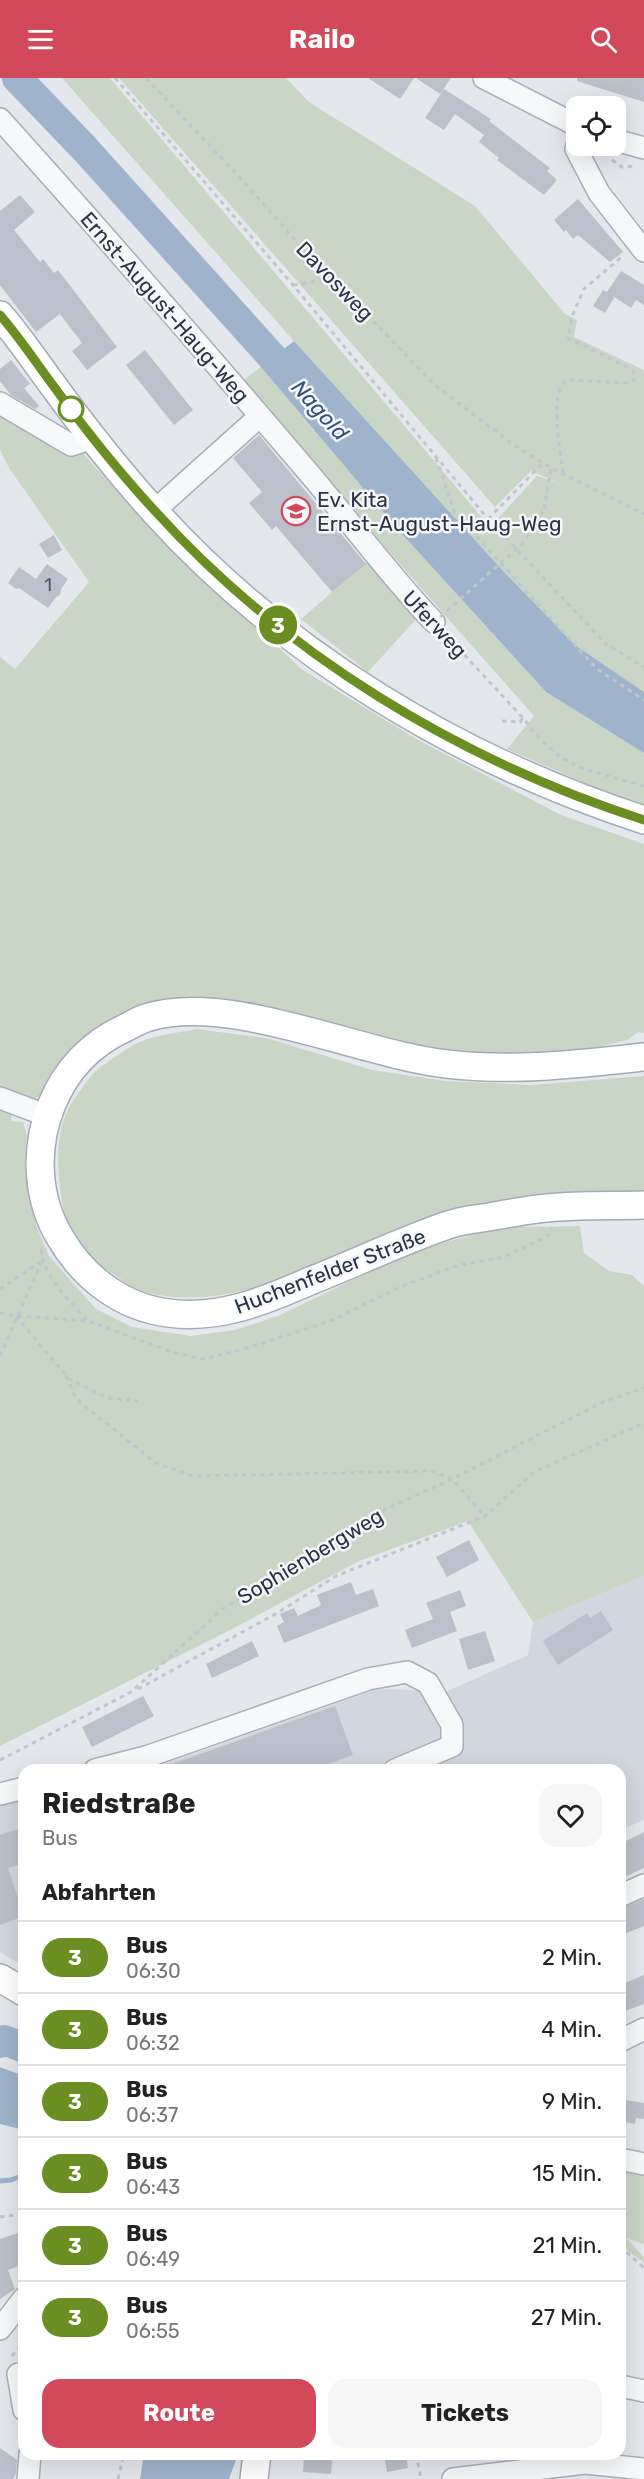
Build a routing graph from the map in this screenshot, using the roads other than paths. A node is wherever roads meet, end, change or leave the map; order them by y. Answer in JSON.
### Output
{"nodes":[{"id":1,"x":484,"y":78,"type":"edge"},
{"id":2,"x":0,"y":119,"type":"edge"},
{"id":3,"x":566,"y":120,"type":"edge"},
{"id":4,"x":626,"y":143,"type":"edge"},
{"id":5,"x":644,"y":148,"type":"edge"},
{"id":6,"x":580,"y":156,"type":"edge"},
{"id":7,"x":644,"y":251,"type":"edge"},
{"id":8,"x":0,"y":315,"type":"edge"},
{"id":9,"x":0,"y":403,"type":"edge"},
{"id":10,"x":260,"y":416,"type":"junction"},
{"id":11,"x":93,"y":438,"type":"junction"},
{"id":12,"x":154,"y":510,"type":"junction"},
{"id":13,"x":437,"y":620,"type":"road end"},
{"id":14,"x":644,"y":820,"type":"edge"},
{"id":15,"x":644,"y":1057,"type":"edge"},
{"id":16,"x":0,"y":1098,"type":"edge"},
{"id":17,"x":48,"y":1116,"type":"junction"},
{"id":18,"x":644,"y":1205,"type":"edge"},
{"id":19,"x":118,"y":1764,"type":"edge"},
{"id":20,"x":409,"y":1764,"type":"edge"},
{"id":21,"x":18,"y":1790,"type":"edge"},
{"id":22,"x":0,"y":1794,"type":"edge"},
{"id":23,"x":644,"y":1885,"type":"edge"},
{"id":24,"x":626,"y":1893,"type":"edge"},
{"id":25,"x":0,"y":1978,"type":"edge"},
{"id":26,"x":18,"y":1988,"type":"edge"},
{"id":27,"x":644,"y":2029,"type":"edge"},
{"id":28,"x":626,"y":2038,"type":"edge"},
{"id":29,"x":626,"y":2160,"type":"edge"},
{"id":30,"x":644,"y":2164,"type":"edge"},
{"id":31,"x":18,"y":2306,"type":"edge"},
{"id":32,"x":0,"y":2329,"type":"edge"},
{"id":33,"x":626,"y":2387,"type":"edge"},
{"id":34,"x":644,"y":2391,"type":"edge"},
{"id":35,"x":30,"y":2460,"type":"edge"},
{"id":36,"x":256,"y":2460,"type":"edge"},
{"id":37,"x":644,"y":2469,"type":"edge"},
{"id":38,"x":28,"y":2479,"type":"edge"},
{"id":39,"x":254,"y":2479,"type":"edge"},
{"id":40,"x":453,"y":2479,"type":"edge"}],
"edges":[{"from":1,"to":3,"type":"street"},
{"from":2,"to":10,"type":"street","name":"Ernst-August-Haug-Weg"},
{"from":4,"to":5,"type":"street"},
{"from":6,"to":7,"type":"street"},
{"from":8,"to":11,"type":"main road"},
{"from":9,"to":11,"type":"street"},
{"from":10,"to":12,"type":"street","name":"Ernst-August-Haug-Weg"},
{"from":10,"to":13,"type":"street","name":"Uferweg"},
{"from":11,"to":12,"type":"main road"},
{"from":12,"to":14,"type":"main road"},
{"from":15,"to":17,"type":"main road","name":"Huchenfelder Straße"},
{"from":16,"to":17,"type":"street"},
{"from":17,"to":18,"type":"main road","name":"Huchenfelder Straße"},
{"from":19,"to":20,"type":"street"},
{"from":21,"to":22,"type":"street"},
{"from":23,"to":24,"type":"street"},
{"from":25,"to":26,"type":"main road"},
{"from":27,"to":28,"type":"street"},
{"from":29,"to":30,"type":"street"},
{"from":31,"to":32,"type":"street"},
{"from":33,"to":34,"type":"street"},
{"from":35,"to":38,"type":"street"},
{"from":36,"to":39,"type":"main road"},
{"from":37,"to":40,"type":"street"}]}
